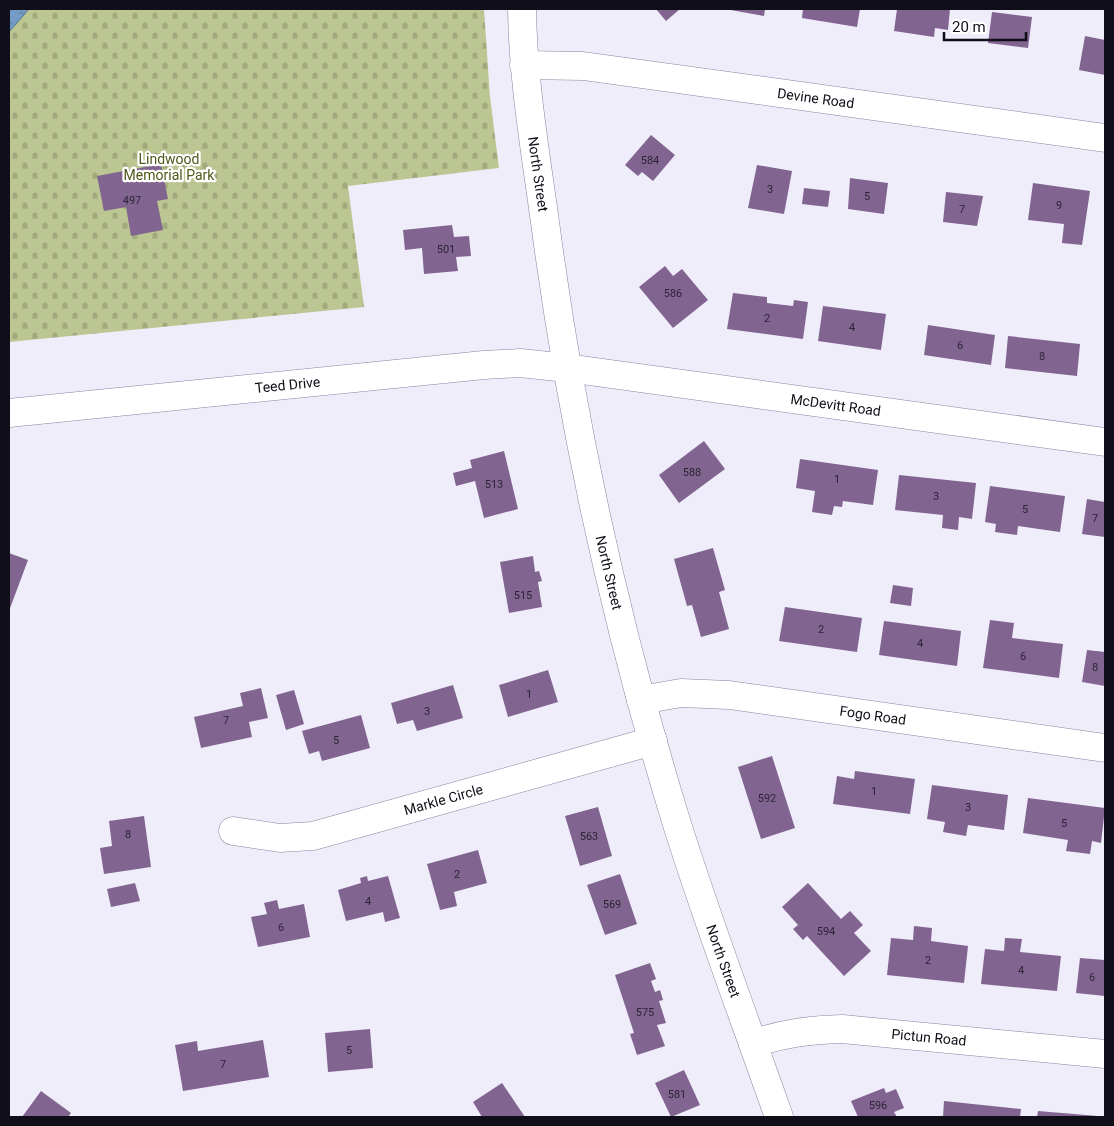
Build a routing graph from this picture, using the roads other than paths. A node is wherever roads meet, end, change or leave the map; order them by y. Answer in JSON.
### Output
{"nodes":[{"id":1,"x":522,"y":9,"type":"edge"},
{"id":2,"x":524,"y":65,"type":"junction"},
{"id":3,"x":1105,"y":138,"type":"edge"},
{"id":4,"x":567,"y":368,"type":"junction"},
{"id":5,"x":9,"y":414,"type":"edge"},
{"id":6,"x":1105,"y":442,"type":"edge"},
{"id":7,"x":641,"y":700,"type":"junction"},
{"id":8,"x":652,"y":741,"type":"junction"},
{"id":9,"x":1105,"y":748,"type":"edge"},
{"id":10,"x":233,"y":831,"type":"dead end"},
{"id":11,"x":753,"y":1044,"type":"junction"},
{"id":12,"x":1105,"y":1054,"type":"edge"},
{"id":13,"x":779,"y":1117,"type":"edge"}],
"edges":[{"from":1,"to":2,"type":"street","name":"North Street"},
{"from":2,"to":3,"type":"street","name":"Devine Road"},
{"from":2,"to":4,"type":"street","name":"North Street"},
{"from":4,"to":5,"type":"street","name":"Teed Drive"},
{"from":4,"to":6,"type":"street","name":"McDevitt Road"},
{"from":4,"to":7,"type":"street","name":"North Street"},
{"from":7,"to":8,"type":"street","name":"North Street"},
{"from":7,"to":9,"type":"street","name":"Fogo Road"},
{"from":8,"to":10,"type":"street","name":"Markle Circle"},
{"from":8,"to":11,"type":"street","name":"North Street"},
{"from":11,"to":12,"type":"street","name":"Pictun Road"},
{"from":11,"to":13,"type":"street","name":"North Street"}]}
